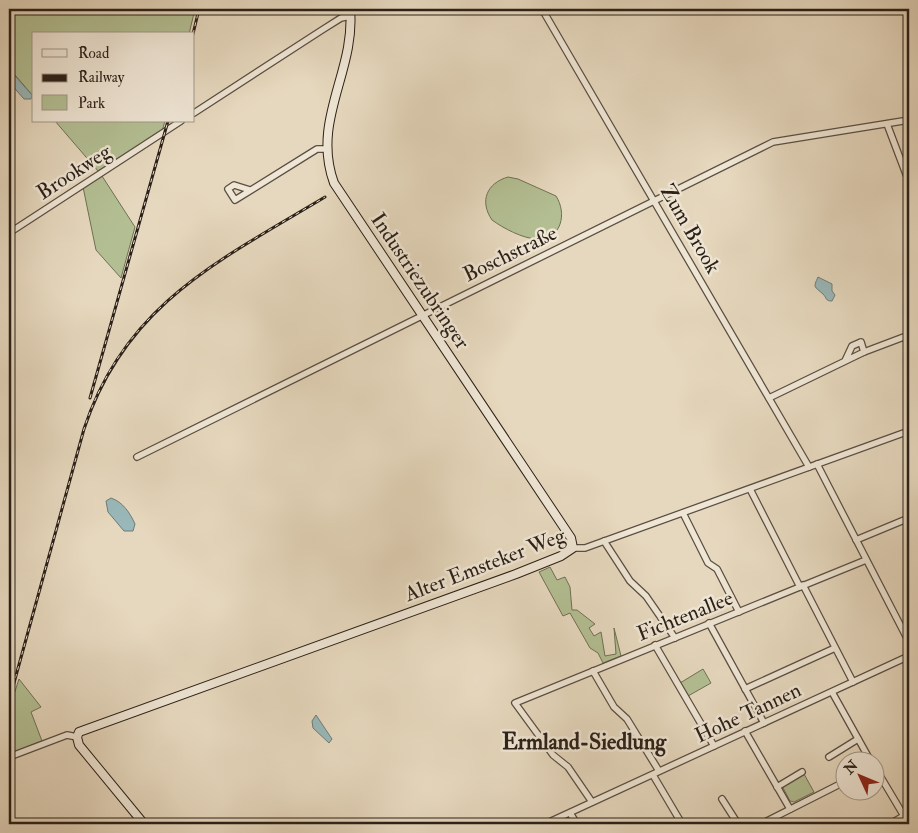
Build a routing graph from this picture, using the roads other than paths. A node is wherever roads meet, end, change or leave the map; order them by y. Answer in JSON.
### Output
{"nodes":[{"id":1,"x":542,"y":9,"type":"edge"},
{"id":2,"x":350,"y":12,"type":"edge"},
{"id":3,"x":195,"y":112,"type":"edge"},
{"id":4,"x":909,"y":120,"type":"edge"},
{"id":5,"x":179,"y":122,"type":"edge"},
{"id":6,"x":887,"y":124,"type":"junction"},
{"id":7,"x":326,"y":149,"type":"junction"},
{"id":8,"x":909,"y":182,"type":"edge"},
{"id":9,"x":250,"y":190,"type":"dead end"},
{"id":10,"x":654,"y":200,"type":"junction"},
{"id":11,"x":9,"y":233,"type":"edge"},
{"id":12,"x":422,"y":316,"type":"junction"},
{"id":13,"x":909,"y":334,"type":"edge"},
{"id":14,"x":864,"y":352,"type":"junction"},
{"id":15,"x":845,"y":361,"type":"junction"},
{"id":16,"x":769,"y":398,"type":"junction"},
{"id":17,"x":909,"y":431,"type":"edge"},
{"id":18,"x":137,"y":456,"type":"dead end"},
{"id":19,"x":817,"y":464,"type":"junction"},
{"id":20,"x":809,"y":467,"type":"junction"},
{"id":21,"x":750,"y":489,"type":"junction"},
{"id":22,"x":682,"y":513,"type":"junction"},
{"id":23,"x":909,"y":518,"type":"edge"},
{"id":24,"x":856,"y":540,"type":"junction"},
{"id":25,"x":604,"y":541,"type":"junction"},
{"id":26,"x":573,"y":548,"type":"junction"},
{"id":27,"x":866,"y":560,"type":"junction"},
{"id":28,"x":801,"y":586,"type":"junction"},
{"id":29,"x":739,"y":612,"type":"junction"},
{"id":30,"x":709,"y":623,"type":"junction"},
{"id":31,"x":675,"y":638,"type":"junction"},
{"id":32,"x":909,"y":642,"type":"edge"},
{"id":33,"x":655,"y":646,"type":"junction"},
{"id":34,"x":835,"y":648,"type":"junction"},
{"id":35,"x":909,"y":656,"type":"edge"},
{"id":36,"x":593,"y":671,"type":"junction"},
{"id":37,"x":853,"y":682,"type":"junction"},
{"id":38,"x":746,"y":689,"type":"junction"},
{"id":39,"x":832,"y":692,"type":"junction"},
{"id":40,"x":764,"y":723,"type":"junction"},
{"id":41,"x":746,"y":731,"type":"junction"},
{"id":42,"x":76,"y":737,"type":"junction"},
{"id":43,"x":858,"y":739,"type":"junction"},
{"id":44,"x":714,"y":746,"type":"junction"},
{"id":45,"x":864,"y":750,"type":"edge"},
{"id":46,"x":9,"y":757,"type":"edge"},
{"id":47,"x":829,"y":757,"type":"dead end"},
{"id":48,"x":660,"y":771,"type":"junction"},
{"id":49,"x":802,"y":772,"type":"dead end"},
{"id":50,"x":653,"y":775,"type":"junction"},
{"id":51,"x":886,"y":784,"type":"edge"},
{"id":52,"x":836,"y":786,"type":"edge"},
{"id":53,"x":777,"y":787,"type":"junction"},
{"id":54,"x":722,"y":799,"type":"dead end"},
{"id":55,"x":592,"y":802,"type":"junction"},
{"id":56,"x":790,"y":809,"type":"junction"},
{"id":57,"x":570,"y":813,"type":"junction"},
{"id":58,"x":906,"y":814,"type":"edge"},
{"id":59,"x":769,"y":822,"type":"edge"},
{"id":60,"x":144,"y":824,"type":"edge"},
{"id":61,"x":545,"y":824,"type":"edge"},
{"id":62,"x":577,"y":824,"type":"edge"},
{"id":63,"x":682,"y":824,"type":"edge"},
{"id":64,"x":738,"y":824,"type":"edge"},
{"id":65,"x":761,"y":824,"type":"edge"},
{"id":66,"x":893,"y":824,"type":"edge"}],
"edges":[{"from":1,"to":10,"type":"street","name":"Zum Brook"},
{"from":2,"to":3,"type":"street"},
{"from":2,"to":7,"type":"street","name":"Industriezubringer"},
{"from":4,"to":6,"type":"street","name":"Boschstraße"},
{"from":5,"to":11,"type":"street","name":"Brookweg"},
{"from":6,"to":8,"type":"street"},
{"from":6,"to":10,"type":"street","name":"Boschstraße"},
{"from":7,"to":9,"type":"street"},
{"from":7,"to":12,"type":"street","name":"Industriezubringer"},
{"from":10,"to":12,"type":"street","name":"Boschstraße"},
{"from":10,"to":16,"type":"street","name":"Zum Brook"},
{"from":12,"to":18,"type":"street","name":"Boschstraße"},
{"from":12,"to":26,"type":"street","name":"Industriezubringer"},
{"from":13,"to":14,"type":"street"},
{"from":14,"to":15,"type":"street"},
{"from":14,"to":15,"type":"street"},
{"from":15,"to":16,"type":"street"},
{"from":16,"to":20,"type":"street","name":"Zum Brook"},
{"from":17,"to":19,"type":"street","name":"Alter Emsteker Weg"},
{"from":19,"to":20,"type":"street","name":"Alter Emsteker Weg"},
{"from":19,"to":24,"type":"street"},
{"from":20,"to":21,"type":"street","name":"Alter Emsteker Weg"},
{"from":21,"to":22,"type":"street","name":"Alter Emsteker Weg"},
{"from":21,"to":28,"type":"street"},
{"from":22,"to":25,"type":"street","name":"Alter Emsteker Weg"},
{"from":22,"to":29,"type":"street"},
{"from":23,"to":24,"type":"street"},
{"from":24,"to":27,"type":"street"},
{"from":25,"to":26,"type":"street","name":"Alter Emsteker Weg"},
{"from":25,"to":31,"type":"street"},
{"from":26,"to":42,"type":"street","name":"Alter Emsteker Weg"},
{"from":27,"to":28,"type":"street","name":"Fichtenallee"},
{"from":27,"to":32,"type":"street"},
{"from":28,"to":29,"type":"street","name":"Fichtenallee"},
{"from":28,"to":34,"type":"street"},
{"from":29,"to":30,"type":"street","name":"Fichtenallee"},
{"from":30,"to":31,"type":"street","name":"Fichtenallee"},
{"from":30,"to":38,"type":"street"},
{"from":31,"to":33,"type":"street","name":"Fichtenallee"},
{"from":33,"to":36,"type":"street","name":"Fichtenallee"},
{"from":33,"to":44,"type":"street"},
{"from":34,"to":37,"type":"street"},
{"from":34,"to":38,"type":"street"},
{"from":35,"to":37,"type":"street","name":"Hohe Tannen"},
{"from":36,"to":48,"type":"street"},
{"from":36,"to":55,"type":"street","name":"Fichtenallee"},
{"from":37,"to":39,"type":"street","name":"Hohe Tannen"},
{"from":38,"to":40,"type":"street"},
{"from":39,"to":40,"type":"street","name":"Hohe Tannen"},
{"from":39,"to":43,"type":"street"},
{"from":40,"to":41,"type":"street","name":"Hohe Tannen"},
{"from":41,"to":44,"type":"street","name":"Hohe Tannen"},
{"from":41,"to":53,"type":"street"},
{"from":42,"to":46,"type":"street"},
{"from":42,"to":60,"type":"street"},
{"from":43,"to":45,"type":"street"},
{"from":43,"to":47,"type":"street"},
{"from":44,"to":48,"type":"street","name":"Hohe Tannen"},
{"from":48,"to":50,"type":"street","name":"Hohe Tannen"},
{"from":49,"to":53,"type":"street"},
{"from":50,"to":55,"type":"street","name":"Hohe Tannen"},
{"from":50,"to":63,"type":"street"},
{"from":51,"to":58,"type":"street"},
{"from":52,"to":56,"type":"street"},
{"from":53,"to":56,"type":"street"},
{"from":54,"to":64,"type":"street"},
{"from":55,"to":57,"type":"street","name":"Hohe Tannen"},
{"from":56,"to":59,"type":"street"},
{"from":57,"to":61,"type":"street","name":"Hohe Tannen"},
{"from":57,"to":62,"type":"street"},
{"from":58,"to":66,"type":"street"},
{"from":59,"to":65,"type":"street"}]}
